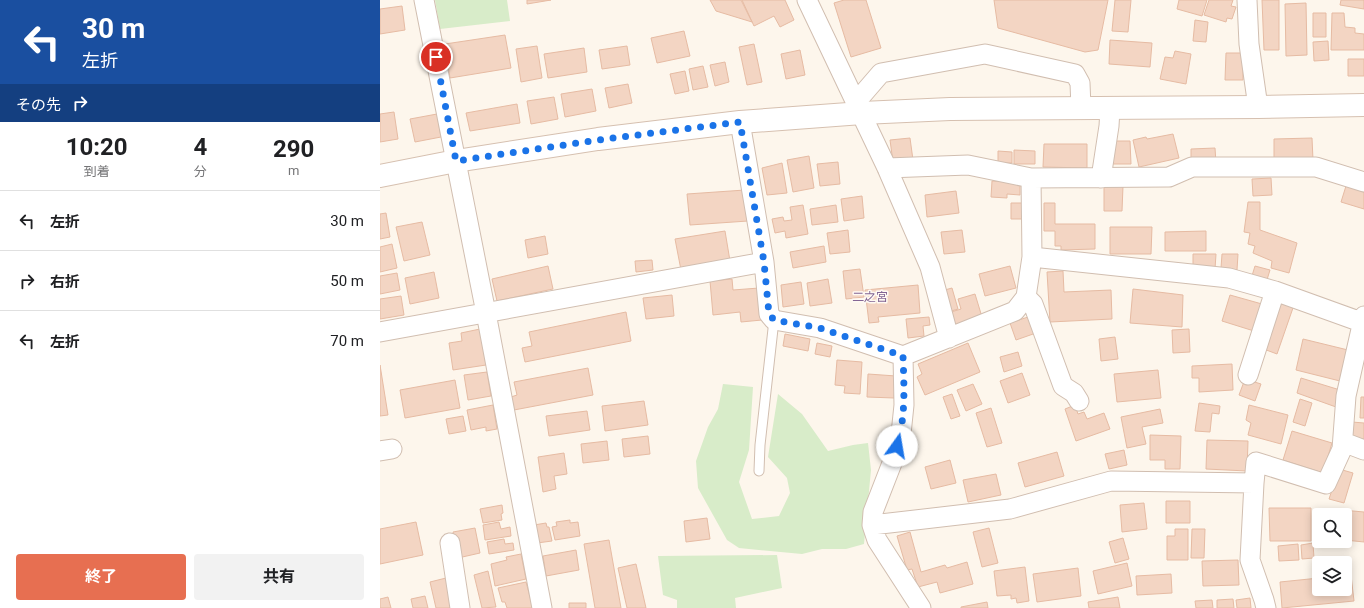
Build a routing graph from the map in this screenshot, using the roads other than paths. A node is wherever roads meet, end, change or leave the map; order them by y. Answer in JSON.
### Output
{"nodes":[{"id":1,"x":424,"y":0,"type":"edge"},
{"id":2,"x":807,"y":0,"type":"edge"},
{"id":3,"x":1247,"y":0,"type":"edge"},
{"id":4,"x":1364,"y":105,"type":"edge"},
{"id":5,"x":859,"y":107,"type":"junction"},
{"id":6,"x":1258,"y":107,"type":"junction"},
{"id":7,"x":1081,"y":108,"type":"junction"},
{"id":8,"x":1110,"y":108,"type":"junction"},
{"id":9,"x":740,"y":122,"type":"junction"},
{"id":10,"x":456,"y":161,"type":"junction"},
{"id":11,"x":887,"y":168,"type":"junction"},
{"id":12,"x":380,"y":176,"type":"edge"},
{"id":13,"x":1031,"y":178,"type":"junction"},
{"id":14,"x":1101,"y":178,"type":"junction"},
{"id":15,"x":1364,"y":182,"type":"edge"},
{"id":16,"x":1032,"y":257,"type":"junction"},
{"id":17,"x":764,"y":262,"type":"junction"},
{"id":18,"x":1275,"y":291,"type":"junction"},
{"id":19,"x":1026,"y":297,"type":"junction"},
{"id":20,"x":486,"y":313,"type":"junction"},
{"id":21,"x":774,"y":320,"type":"junction"},
{"id":22,"x":1363,"y":320,"type":"edge"},
{"id":23,"x":380,"y":332,"type":"edge"},
{"id":24,"x":949,"y":338,"type":"junction"},
{"id":25,"x":903,"y":356,"type":"junction"},
{"id":26,"x":1248,"y":375,"type":"dead end"},
{"id":27,"x":1079,"y":401,"type":"dead end"},
{"id":28,"x":1343,"y":442,"type":"junction"},
{"id":29,"x":1364,"y":450,"type":"edge"},
{"id":30,"x":759,"y":471,"type":"dead end"},
{"id":31,"x":1254,"y":483,"type":"junction"},
{"id":32,"x":872,"y":525,"type":"junction"},
{"id":33,"x":450,"y":543,"type":"dead end"},
{"id":34,"x":460,"y":608,"type":"edge"},
{"id":35,"x":542,"y":608,"type":"edge"},
{"id":36,"x":921,"y":608,"type":"edge"},
{"id":37,"x":1266,"y":608,"type":"edge"}],
"edges":[{"from":1,"to":10,"type":"street"},
{"from":2,"to":5,"type":"street"},
{"from":3,"to":6,"type":"street"},
{"from":4,"to":6,"type":"street"},
{"from":5,"to":7,"type":"street"},
{"from":5,"to":7,"type":"street"},
{"from":5,"to":9,"type":"street"},
{"from":5,"to":11,"type":"street"},
{"from":6,"to":8,"type":"street"},
{"from":7,"to":8,"type":"street"},
{"from":8,"to":14,"type":"street"},
{"from":9,"to":10,"type":"street"},
{"from":9,"to":17,"type":"street"},
{"from":10,"to":12,"type":"street"},
{"from":10,"to":20,"type":"street"},
{"from":11,"to":13,"type":"street"},
{"from":11,"to":24,"type":"street"},
{"from":13,"to":14,"type":"street"},
{"from":13,"to":16,"type":"street"},
{"from":14,"to":15,"type":"street"},
{"from":16,"to":18,"type":"street"},
{"from":16,"to":19,"type":"street"},
{"from":17,"to":20,"type":"street"},
{"from":17,"to":21,"type":"street"},
{"from":18,"to":22,"type":"street"},
{"from":18,"to":26,"type":"street"},
{"from":19,"to":24,"type":"street"},
{"from":19,"to":27,"type":"street"},
{"from":20,"to":23,"type":"street"},
{"from":20,"to":35,"type":"street"},
{"from":21,"to":25,"type":"street"},
{"from":21,"to":30,"type":"lane"},
{"from":22,"to":28,"type":"street"},
{"from":24,"to":25,"type":"street"},
{"from":25,"to":32,"type":"street"},
{"from":28,"to":29,"type":"street"},
{"from":28,"to":31,"type":"street"},
{"from":31,"to":32,"type":"street"},
{"from":31,"to":37,"type":"street"},
{"from":32,"to":36,"type":"street"},
{"from":33,"to":34,"type":"street"}]}
